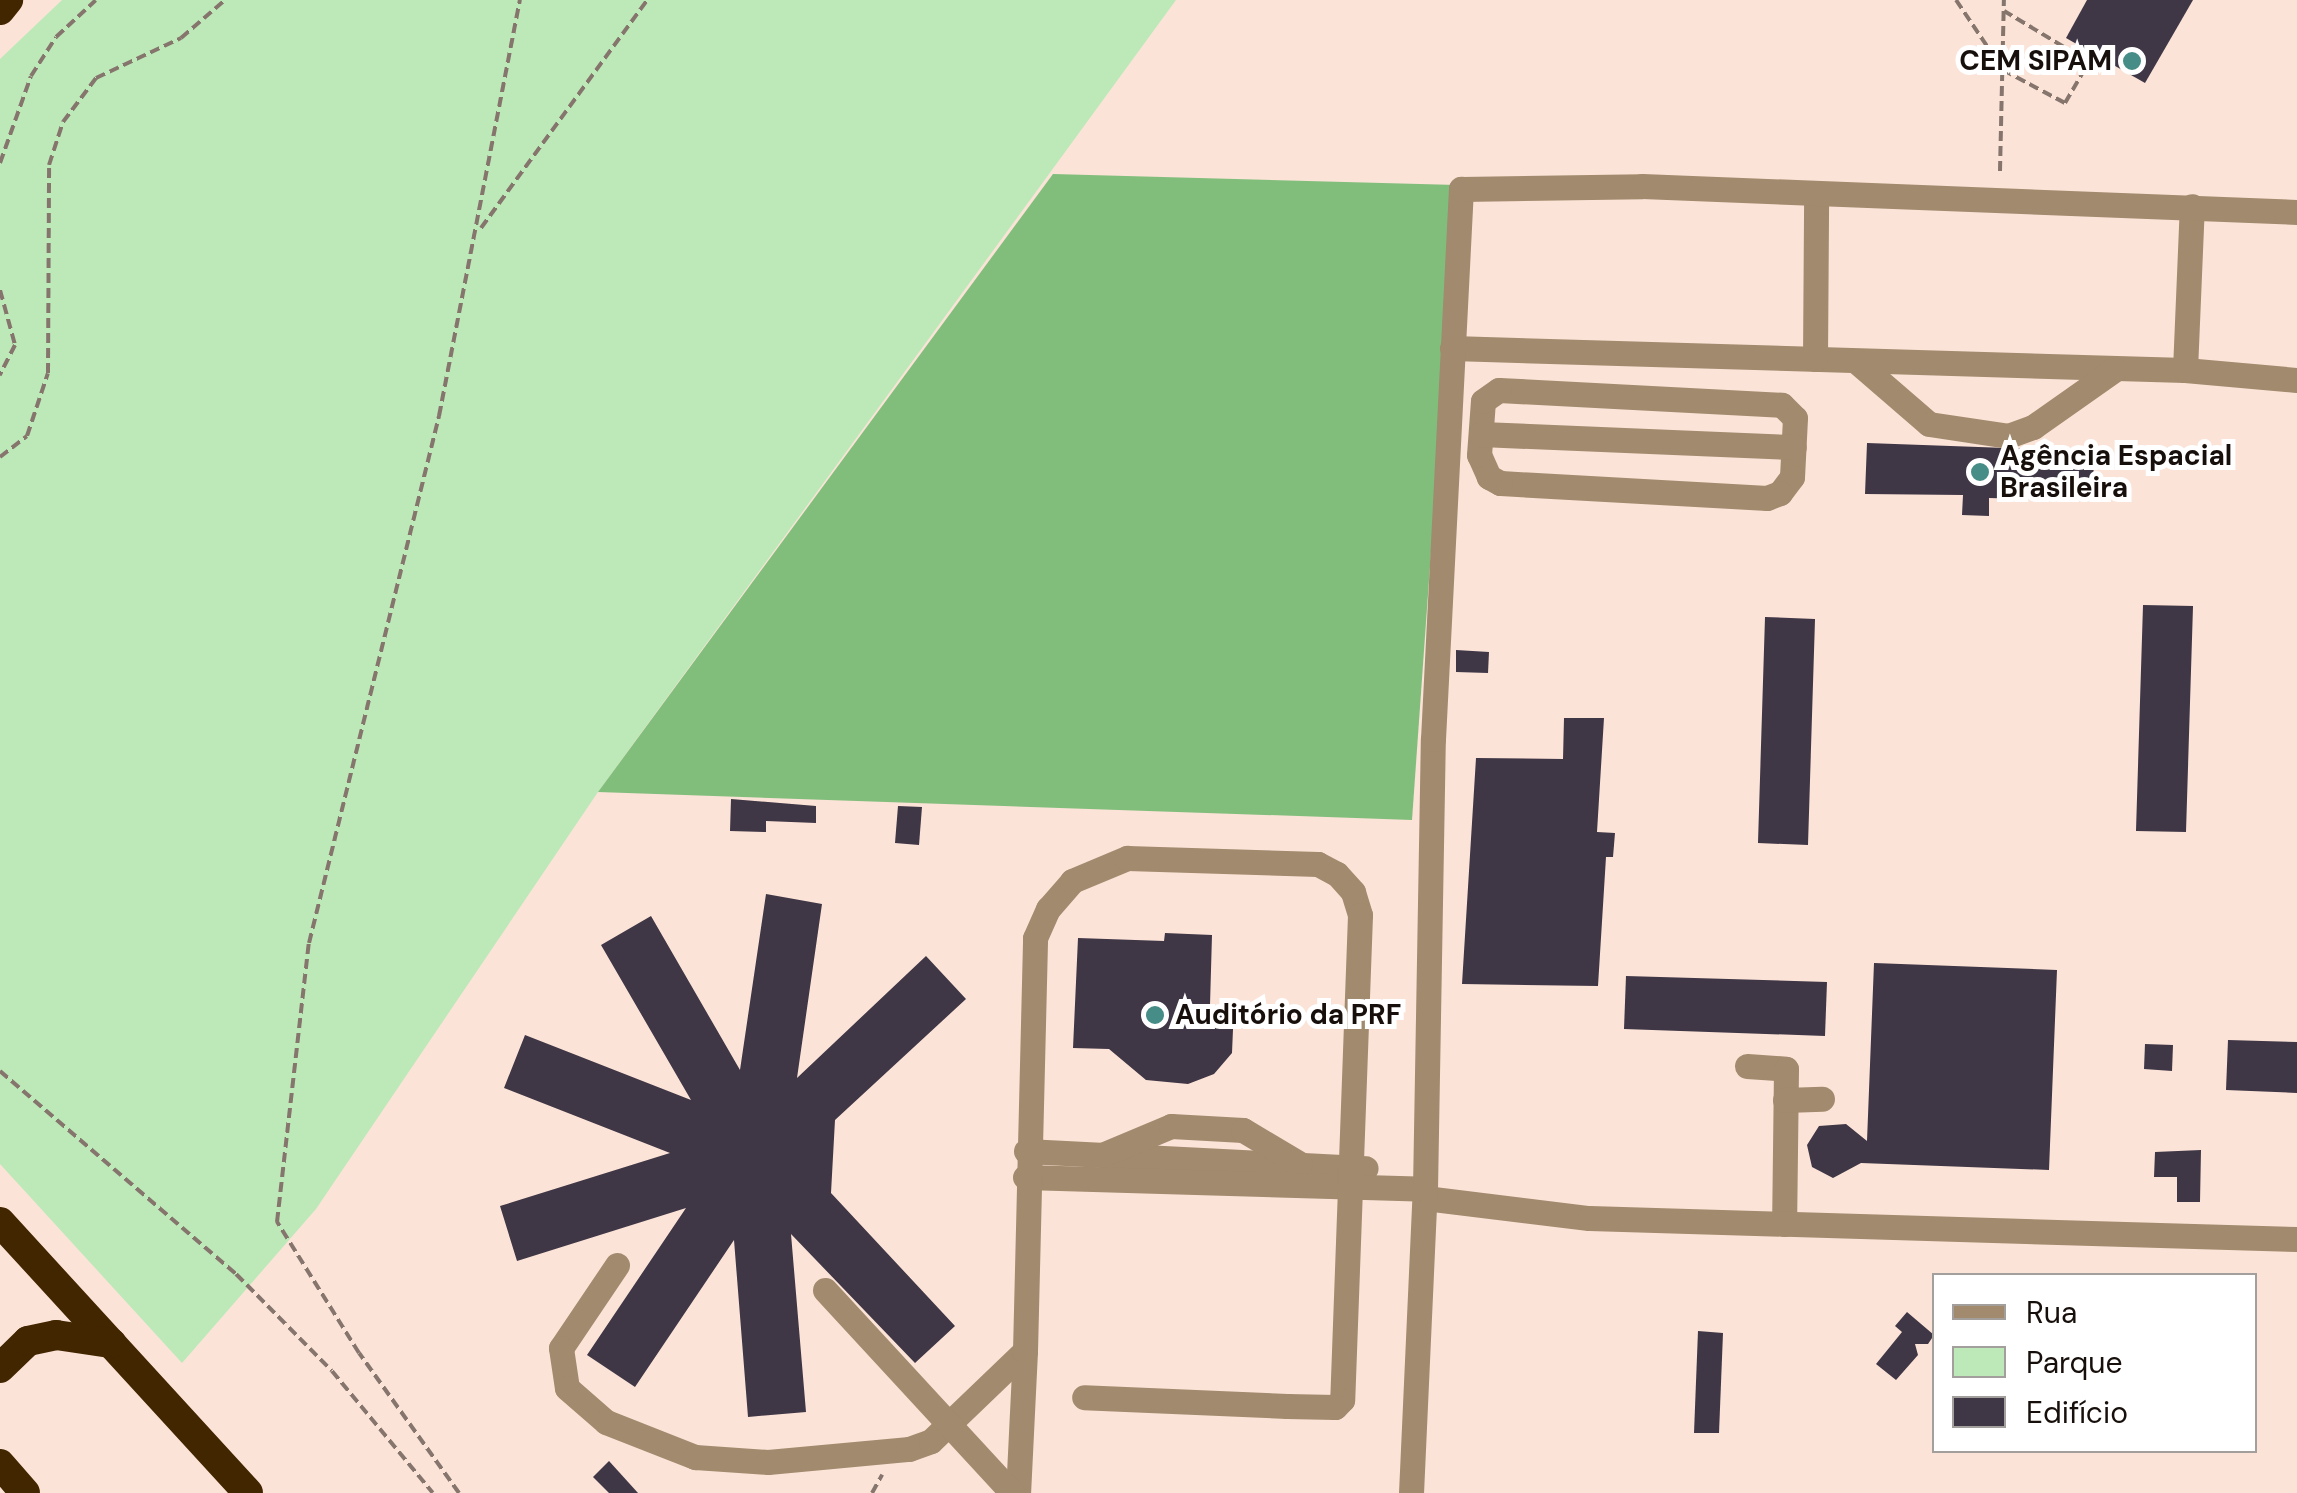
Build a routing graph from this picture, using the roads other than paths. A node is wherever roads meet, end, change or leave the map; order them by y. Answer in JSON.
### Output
{"nodes":[{"id":1,"x":8,"y":0,"type":"edge"},
{"id":2,"x":0,"y":10,"type":"edge"},
{"id":3,"x":1816,"y":196,"type":"junction"},
{"id":4,"x":2192,"y":206,"type":"junction"},
{"id":5,"x":2297,"y":212,"type":"edge"},
{"id":6,"x":1452,"y":348,"type":"junction"},
{"id":7,"x":1701,"y":356,"type":"junction"},
{"id":8,"x":1815,"y":360,"type":"junction"},
{"id":9,"x":1856,"y":361,"type":"junction"},
{"id":10,"x":2114,"y":370,"type":"junction"},
{"id":11,"x":2185,"y":370,"type":"junction"},
{"id":12,"x":2297,"y":380,"type":"edge"},
{"id":13,"x":1698,"y":398,"type":"junction"},
{"id":14,"x":1481,"y":434,"type":"junction"},
{"id":15,"x":1794,"y":447,"type":"junction"},
{"id":16,"x":1748,"y":1066,"type":"dead end"},
{"id":17,"x":1822,"y":1099,"type":"dead end"},
{"id":18,"x":1786,"y":1100,"type":"junction"},
{"id":19,"x":1026,"y":1164,"type":"junction"},
{"id":20,"x":1095,"y":1167,"type":"junction"},
{"id":21,"x":1349,"y":1176,"type":"junction"},
{"id":22,"x":1425,"y":1187,"type":"junction"},
{"id":23,"x":0,"y":1222,"type":"edge"},
{"id":24,"x":1784,"y":1224,"type":"junction"},
{"id":25,"x":2297,"y":1239,"type":"edge"},
{"id":26,"x":617,"y":1264,"type":"dead end"},
{"id":27,"x":825,"y":1290,"type":"dead end"},
{"id":28,"x":112,"y":1343,"type":"junction"},
{"id":29,"x":1025,"y":1351,"type":"junction"},
{"id":30,"x":0,"y":1368,"type":"edge"},
{"id":31,"x":1084,"y":1397,"type":"dead end"},
{"id":32,"x":948,"y":1426,"type":"junction"},
{"id":33,"x":0,"y":1464,"type":"edge"},
{"id":34,"x":25,"y":1493,"type":"edge"},
{"id":35,"x":248,"y":1493,"type":"edge"},
{"id":36,"x":1015,"y":1493,"type":"edge"},
{"id":37,"x":1411,"y":1493,"type":"edge"}],
"edges":[{"from":1,"to":2,"type":"highway"},
{"from":3,"to":4,"type":"lane"},
{"from":3,"to":6,"type":"lane"},
{"from":3,"to":8,"type":"lane"},
{"from":4,"to":5,"type":"lane"},
{"from":4,"to":11,"type":"lane"},
{"from":6,"to":7,"type":"lane"},
{"from":6,"to":22,"type":"lane"},
{"from":7,"to":8,"type":"lane"},
{"from":7,"to":13,"type":"lane"},
{"from":8,"to":9,"type":"lane"},
{"from":9,"to":10,"type":"lane"},
{"from":9,"to":10,"type":"lane"},
{"from":10,"to":11,"type":"lane"},
{"from":11,"to":12,"type":"lane"},
{"from":13,"to":14,"type":"lane"},
{"from":13,"to":15,"type":"lane"},
{"from":14,"to":15,"type":"lane"},
{"from":14,"to":15,"type":"lane"},
{"from":16,"to":18,"type":"lane"},
{"from":17,"to":18,"type":"lane"},
{"from":18,"to":24,"type":"lane"},
{"from":19,"to":20,"type":"lane"},
{"from":19,"to":21,"type":"lane"},
{"from":19,"to":29,"type":"lane"},
{"from":20,"to":21,"type":"lane"},
{"from":20,"to":21,"type":"lane"},
{"from":21,"to":22,"type":"lane"},
{"from":21,"to":31,"type":"lane"},
{"from":22,"to":24,"type":"lane"},
{"from":22,"to":37,"type":"lane"},
{"from":23,"to":28,"type":"highway"},
{"from":24,"to":25,"type":"lane"},
{"from":26,"to":32,"type":"lane"},
{"from":27,"to":32,"type":"lane"},
{"from":28,"to":30,"type":"highway"},
{"from":28,"to":35,"type":"highway"},
{"from":29,"to":32,"type":"lane"},
{"from":29,"to":36,"type":"lane"},
{"from":32,"to":36,"type":"lane"},
{"from":33,"to":34,"type":"highway"}]}
